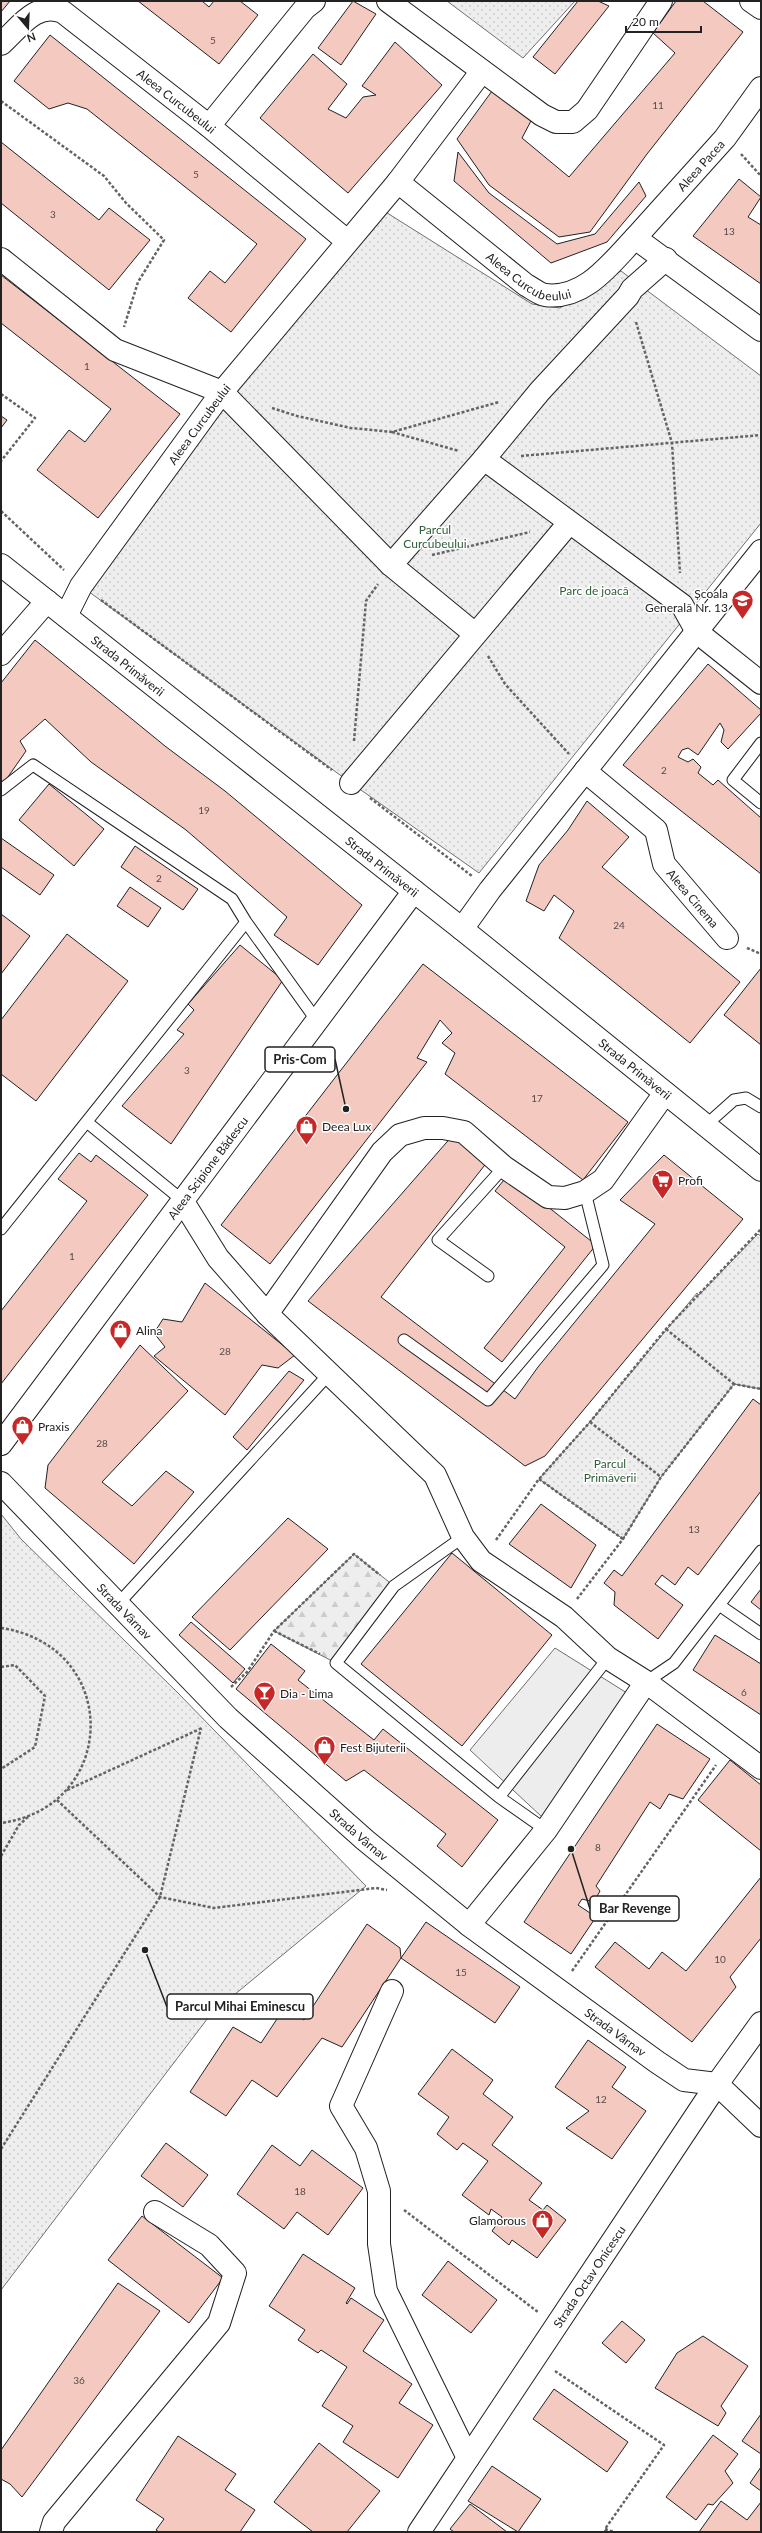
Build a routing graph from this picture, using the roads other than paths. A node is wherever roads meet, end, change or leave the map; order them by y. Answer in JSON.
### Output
{"nodes":[{"id":1,"x":314,"y":1,"type":"edge"},
{"id":2,"x":388,"y":1,"type":"edge"},
{"id":3,"x":661,"y":1,"type":"edge"},
{"id":4,"x":751,"y":1,"type":"edge"},
{"id":5,"x":761,"y":8,"type":"edge"},
{"id":6,"x":1,"y":44,"type":"edge"},
{"id":7,"x":482,"y":71,"type":"junction"},
{"id":8,"x":761,"y":88,"type":"edge"},
{"id":9,"x":209,"y":126,"type":"junction"},
{"id":10,"x":398,"y":182,"type":"junction"},
{"id":11,"x":635,"y":238,"type":"junction"},
{"id":12,"x":347,"y":242,"type":"junction"},
{"id":13,"x":1,"y":259,"type":"edge"},
{"id":14,"x":666,"y":259,"type":"junction"},
{"id":15,"x":761,"y":330,"type":"edge"},
{"id":16,"x":222,"y":392,"type":"junction"},
{"id":17,"x":484,"y":459,"type":"junction"},
{"id":18,"x":569,"y":522,"type":"junction"},
{"id":19,"x":761,"y":550,"type":"edge"},
{"id":20,"x":391,"y":565,"type":"junction"},
{"id":21,"x":1,"y":566,"type":"edge"},
{"id":22,"x":46,"y":601,"type":"junction"},
{"id":23,"x":66,"y":616,"type":"junction"},
{"id":24,"x":697,"y":632,"type":"junction"},
{"id":25,"x":475,"y":634,"type":"junction"},
{"id":26,"x":1,"y":654,"type":"edge"},
{"id":27,"x":761,"y":683,"type":"edge"},
{"id":28,"x":761,"y":743,"type":"edge"},
{"id":29,"x":585,"y":770,"type":"junction"},
{"id":30,"x":351,"y":783,"type":"road end"},
{"id":31,"x":1,"y":790,"type":"edge"},
{"id":32,"x":761,"y":803,"type":"edge"},
{"id":33,"x":414,"y":891,"type":"junction"},
{"id":34,"x":246,"y":922,"type":"junction"},
{"id":35,"x":462,"y":929,"type":"junction"},
{"id":36,"x":727,"y":938,"type":"dead end"},
{"id":37,"x":317,"y":1021,"type":"junction"},
{"id":38,"x":666,"y":1093,"type":"junction"},
{"id":39,"x":761,"y":1107,"type":"edge"},
{"id":40,"x":88,"y":1123,"type":"junction"},
{"id":41,"x":706,"y":1125,"type":"junction"},
{"id":42,"x":504,"y":1167,"type":"junction"},
{"id":43,"x":761,"y":1170,"type":"edge"},
{"id":44,"x":586,"y":1192,"type":"junction"},
{"id":45,"x":182,"y":1200,"type":"junction"},
{"id":46,"x":1,"y":1229,"type":"edge"},
{"id":47,"x":488,"y":1276,"type":"dead end"},
{"id":48,"x":267,"y":1314,"type":"junction"},
{"id":49,"x":404,"y":1340,"type":"dead end"},
{"id":50,"x":329,"y":1374,"type":"junction"},
{"id":51,"x":1,"y":1444,"type":"edge"},
{"id":52,"x":1,"y":1483,"type":"edge"},
{"id":53,"x":463,"y":1537,"type":"junction"},
{"id":54,"x":761,"y":1551,"type":"edge"},
{"id":55,"x":118,"y":1604,"type":"junction"},
{"id":56,"x":720,"y":1605,"type":"junction"},
{"id":57,"x":761,"y":1634,"type":"edge"},
{"id":58,"x":608,"y":1658,"type":"junction"},
{"id":59,"x":646,"y":1682,"type":"junction"},
{"id":60,"x":761,"y":1768,"type":"edge"},
{"id":61,"x":500,"y":1797,"type":"junction"},
{"id":62,"x":546,"y":1830,"type":"junction"},
{"id":63,"x":469,"y":1925,"type":"junction"},
{"id":64,"x":392,"y":1991,"type":"dead end"},
{"id":65,"x":761,"y":2023,"type":"edge"},
{"id":66,"x":717,"y":2084,"type":"junction"},
{"id":67,"x":761,"y":2126,"type":"edge"},
{"id":68,"x":155,"y":2212,"type":"dead end"},
{"id":69,"x":468,"y":2458,"type":"junction"},
{"id":70,"x":51,"y":2532,"type":"edge"},
{"id":71,"x":419,"y":2532,"type":"edge"}],
"edges":[{"from":1,"to":9,"type":"street"},
{"from":2,"to":7,"type":"street"},
{"from":3,"to":7,"type":"street"},
{"from":4,"to":5,"type":"street"},
{"from":6,"to":9,"type":"street","name":"Aleea Curcubeului"},
{"from":7,"to":10,"type":"street"},
{"from":8,"to":11,"type":"street","name":"Aleea Pacea"},
{"from":9,"to":12,"type":"street","name":"Aleea Curcubeului"},
{"from":10,"to":11,"type":"street","name":"Aleea Curcubeului"},
{"from":10,"to":12,"type":"street","name":"Aleea Curcubeului"},
{"from":11,"to":14,"type":"street"},
{"from":12,"to":16,"type":"street","name":"Aleea Curcubeului"},
{"from":13,"to":16,"type":"street"},
{"from":14,"to":15,"type":"street"},
{"from":14,"to":17,"type":"street"},
{"from":16,"to":20,"type":"street"},
{"from":16,"to":23,"type":"street","name":"Aleea Curcubeului"},
{"from":17,"to":18,"type":"street"},
{"from":17,"to":20,"type":"street"},
{"from":18,"to":24,"type":"street"},
{"from":18,"to":25,"type":"street"},
{"from":19,"to":24,"type":"street"},
{"from":20,"to":25,"type":"street"},
{"from":21,"to":22,"type":"street","name":"Strada Primăverii"},
{"from":22,"to":23,"type":"street","name":"Strada Primăverii"},
{"from":22,"to":26,"type":"street"},
{"from":23,"to":33,"type":"street","name":"Strada Primăverii"},
{"from":24,"to":27,"type":"street"},
{"from":24,"to":29,"type":"street"},
{"from":25,"to":30,"type":"street"},
{"from":28,"to":32,"type":"lane"},
{"from":29,"to":35,"type":"street"},
{"from":29,"to":36,"type":"street","name":"Aleea Cinema"},
{"from":31,"to":34,"type":"lane"},
{"from":33,"to":35,"type":"street","name":"Strada Primăverii"},
{"from":33,"to":37,"type":"street","name":"Aleea Scipione Bădescu"},
{"from":34,"to":37,"type":"lane"},
{"from":34,"to":40,"type":"lane"},
{"from":35,"to":38,"type":"street","name":"Strada Primăverii"},
{"from":37,"to":45,"type":"street","name":"Aleea Scipione Bădescu"},
{"from":38,"to":41,"type":"street","name":"Strada Primăverii"},
{"from":38,"to":44,"type":"street"},
{"from":39,"to":41,"type":"lane"},
{"from":40,"to":45,"type":"lane"},
{"from":40,"to":46,"type":"lane"},
{"from":41,"to":43,"type":"street","name":"Strada Primăverii"},
{"from":42,"to":44,"type":"street"},
{"from":42,"to":47,"type":"lane"},
{"from":42,"to":48,"type":"street"},
{"from":44,"to":49,"type":"lane"},
{"from":45,"to":48,"type":"street"},
{"from":45,"to":51,"type":"street","name":"Aleea Scipione Bădescu"},
{"from":48,"to":50,"type":"street"},
{"from":50,"to":53,"type":"street"},
{"from":50,"to":55,"type":"lane"},
{"from":52,"to":55,"type":"street","name":"Strada Vârnav"},
{"from":53,"to":58,"type":"street"},
{"from":53,"to":61,"type":"lane"},
{"from":54,"to":56,"type":"lane"},
{"from":55,"to":63,"type":"street","name":"Strada Vârnav"},
{"from":56,"to":57,"type":"lane"},
{"from":56,"to":59,"type":"lane"},
{"from":58,"to":59,"type":"street"},
{"from":58,"to":61,"type":"lane"},
{"from":59,"to":60,"type":"street"},
{"from":59,"to":62,"type":"street"},
{"from":61,"to":62,"type":"lane"},
{"from":62,"to":63,"type":"street"},
{"from":63,"to":66,"type":"street","name":"Strada Vârnav"},
{"from":64,"to":69,"type":"street"},
{"from":65,"to":66,"type":"street","name":"Strada Octav Onicescu"},
{"from":66,"to":67,"type":"street"},
{"from":66,"to":69,"type":"street","name":"Strada Octav Onicescu"},
{"from":68,"to":70,"type":"street"},
{"from":69,"to":71,"type":"street","name":"Strada Octav Onicescu"}]}
